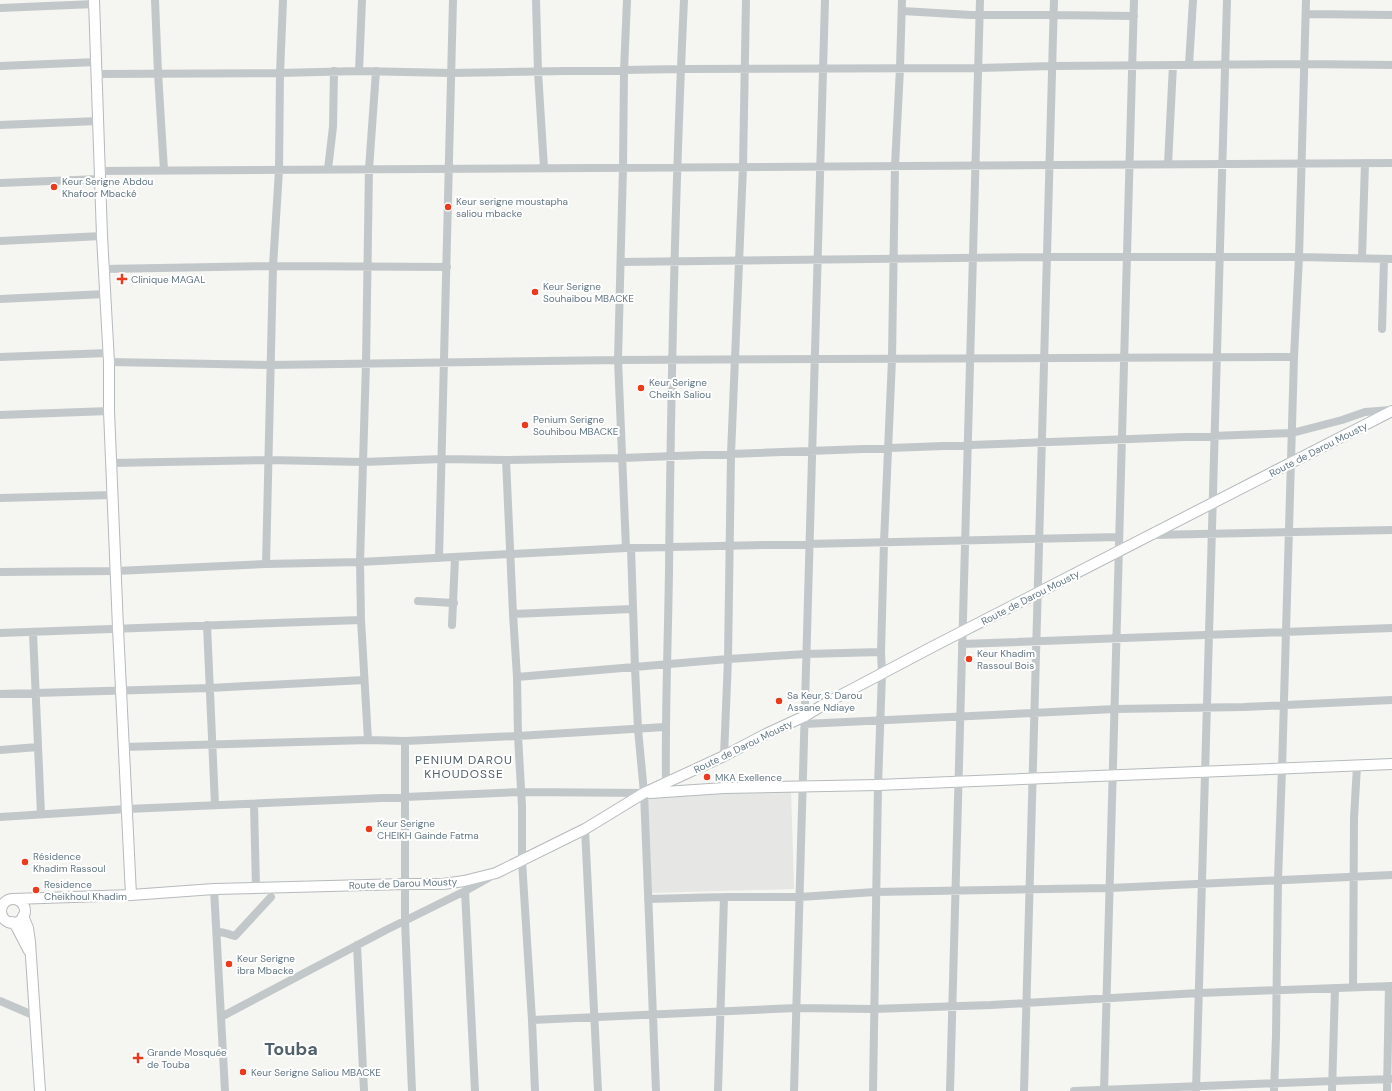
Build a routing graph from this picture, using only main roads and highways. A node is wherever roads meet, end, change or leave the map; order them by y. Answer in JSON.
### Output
{"nodes":[{"id":1,"x":94,"y":2,"type":"edge"},
{"id":2,"x":1392,"y":411,"type":"edge"},
{"id":3,"x":1392,"y":764,"type":"edge"},
{"id":4,"x":644,"y":793,"type":"junction"},
{"id":5,"x":131,"y":895,"type":"junction"},
{"id":6,"x":44,"y":898,"type":"junction"},
{"id":7,"x":4,"y":904,"type":"edge"},
{"id":8,"x":24,"y":915,"type":"junction"},
{"id":9,"x":12,"y":922,"type":"junction"},
{"id":10,"x":30,"y":953,"type":"junction"},
{"id":11,"x":40,"y":1091,"type":"edge"}],
"edges":[{"from":1,"to":5,"type":"main road"},
{"from":2,"to":4,"type":"main road","name":"Route de Darou Mousty"},
{"from":3,"to":4,"type":"main road"},
{"from":4,"to":5,"type":"main road","name":"Route de Darou Mousty"},
{"from":5,"to":6,"type":"main road","name":"Route de Darou Mousty"},
{"from":6,"to":7,"type":"main road","name":"Route de Darou Mousty"},
{"from":6,"to":8,"type":"main road"},
{"from":7,"to":8,"type":"main road"},
{"from":7,"to":9,"type":"main road"},
{"from":8,"to":9,"type":"main road"},
{"from":8,"to":10,"type":"main road"},
{"from":9,"to":10,"type":"main road"},
{"from":10,"to":11,"type":"main road"}]}
